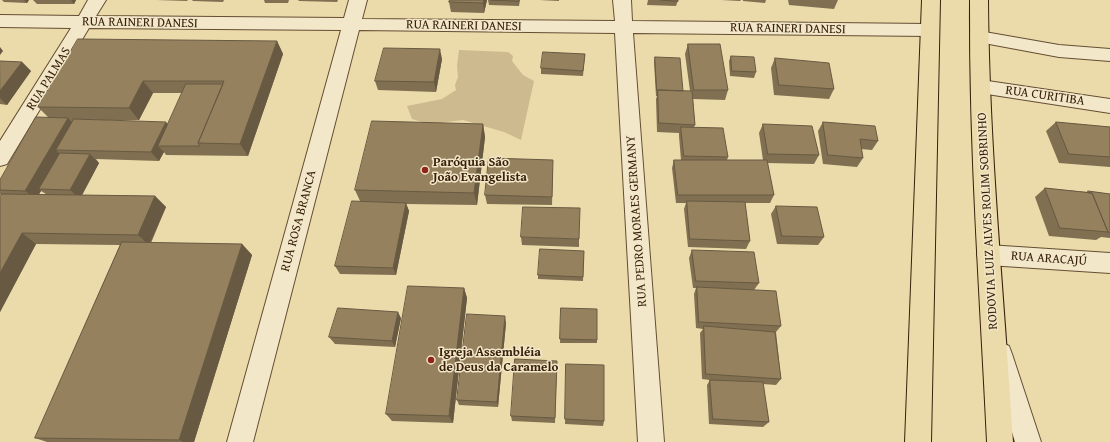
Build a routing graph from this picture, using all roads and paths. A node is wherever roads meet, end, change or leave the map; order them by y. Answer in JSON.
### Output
{"nodes":[{"id":1,"x":97,"y":0,"type":"edge"},
{"id":2,"x":358,"y":0,"type":"edge"},
{"id":3,"x":622,"y":0,"type":"edge"},
{"id":4,"x":931,"y":0,"type":"edge"},
{"id":5,"x":979,"y":0,"type":"edge"},
{"id":6,"x":0,"y":22,"type":"edge"},
{"id":7,"x":84,"y":22,"type":"junction"},
{"id":8,"x":352,"y":25,"type":"junction"},
{"id":9,"x":624,"y":27,"type":"junction"},
{"id":10,"x":928,"y":30,"type":"junction"},
{"id":11,"x":979,"y":37,"type":"junction"},
{"id":12,"x":1110,"y":55,"type":"edge"},
{"id":13,"x":981,"y":87,"type":"junction"},
{"id":14,"x":1110,"y":106,"type":"edge"},
{"id":15,"x":0,"y":158,"type":"edge"},
{"id":16,"x":988,"y":255,"type":"junction"},
{"id":17,"x":1110,"y":264,"type":"edge"},
{"id":18,"x":995,"y":338,"type":"junction"},
{"id":19,"x":240,"y":442,"type":"edge"},
{"id":20,"x":651,"y":442,"type":"edge"},
{"id":21,"x":918,"y":442,"type":"edge"},
{"id":22,"x":1000,"y":442,"type":"edge"},
{"id":23,"x":1028,"y":442,"type":"edge"}],
"edges":[{"from":1,"to":7,"type":"street","name":"RUA PALMAS"},
{"from":2,"to":8,"type":"street","name":"RUA ROSA BRANCA"},
{"from":3,"to":9,"type":"street","name":"RUA PEDRO MORAES GERMANY"},
{"from":4,"to":10,"type":"highway"},
{"from":5,"to":11,"type":"highway","name":"RODOVIA LUIZ ALVES ROLIM SOBRINHO"},
{"from":6,"to":7,"type":"street","name":"RUA RAINERI DANESI"},
{"from":7,"to":8,"type":"street","name":"RUA RAINERI DANESI"},
{"from":7,"to":15,"type":"street","name":"RUA PALMAS"},
{"from":8,"to":9,"type":"street","name":"RUA RAINERI DANESI"},
{"from":8,"to":19,"type":"street","name":"RUA ROSA BRANCA"},
{"from":9,"to":10,"type":"street","name":"RUA RAINERI DANESI"},
{"from":9,"to":20,"type":"street","name":"RUA PEDRO MORAES GERMANY"},
{"from":10,"to":21,"type":"highway"},
{"from":11,"to":12,"type":"street"},
{"from":11,"to":13,"type":"highway","name":"RODOVIA LUIZ ALVES ROLIM SOBRINHO"},
{"from":13,"to":14,"type":"street","name":"RUA CURITIBA"},
{"from":13,"to":16,"type":"highway","name":"RODOVIA LUIZ ALVES ROLIM SOBRINHO"},
{"from":16,"to":17,"type":"street","name":"RUA ARACAJÚ"},
{"from":16,"to":18,"type":"highway","name":"RODOVIA LUIZ ALVES ROLIM SOBRINHO"},
{"from":18,"to":22,"type":"highway","name":"RODOVIA LUIZ ALVES ROLIM SOBRINHO"},
{"from":18,"to":23,"type":"street"}]}
